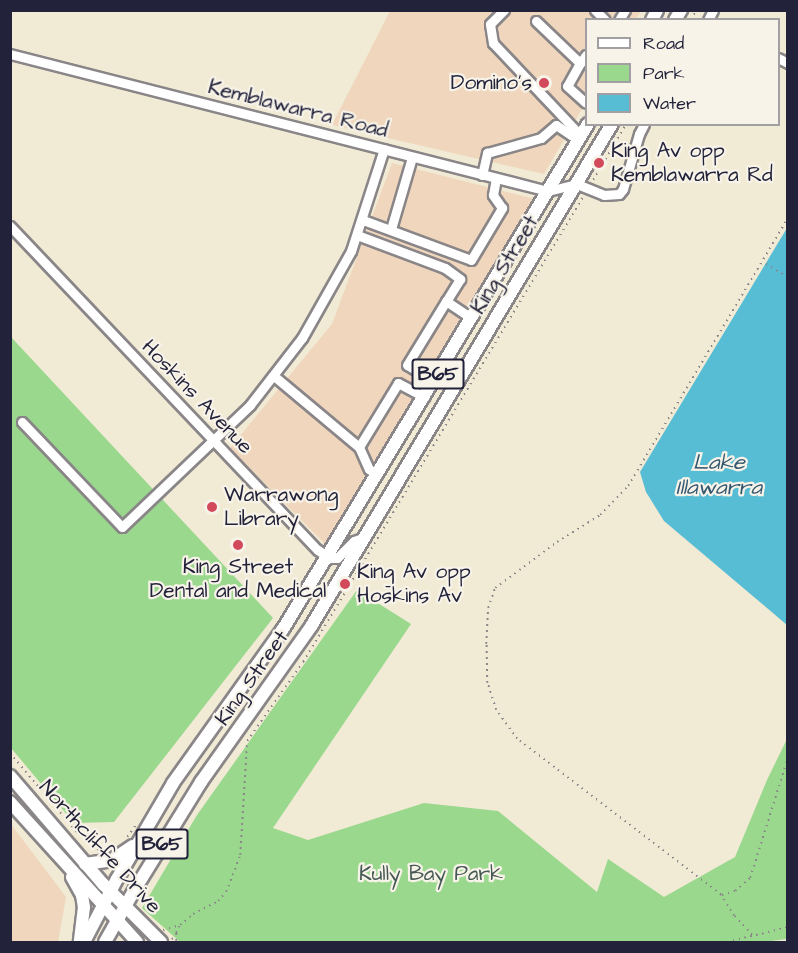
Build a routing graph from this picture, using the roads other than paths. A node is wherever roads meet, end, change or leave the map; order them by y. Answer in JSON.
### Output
{"nodes":[{"id":1,"x":504,"y":10,"type":"edge"},
{"id":2,"x":536,"y":21,"type":"dead end"},
{"id":3,"x":10,"y":54,"type":"edge"},
{"id":4,"x":583,"y":59,"type":"edge"},
{"id":5,"x":585,"y":102,"type":"edge"},
{"id":6,"x":587,"y":126,"type":"edge"},
{"id":7,"x":611,"y":126,"type":"edge"},
{"id":8,"x":643,"y":126,"type":"edge"},
{"id":9,"x":581,"y":136,"type":"junction"},
{"id":10,"x":384,"y":149,"type":"junction"},
{"id":11,"x":412,"y":157,"type":"junction"},
{"id":12,"x":482,"y":175,"type":"junction"},
{"id":13,"x":496,"y":178,"type":"junction"},
{"id":14,"x":582,"y":186,"type":"junction"},
{"id":15,"x":548,"y":191,"type":"junction"},
{"id":16,"x":363,"y":220,"type":"junction"},
{"id":17,"x":10,"y":226,"type":"edge"},
{"id":18,"x":391,"y":229,"type":"junction"},
{"id":19,"x":357,"y":235,"type":"junction"},
{"id":20,"x":446,"y":302,"type":"junction"},
{"id":21,"x":471,"y":318,"type":"junction"},
{"id":22,"x":274,"y":376,"type":"junction"},
{"id":23,"x":434,"y":381,"type":"junction"},
{"id":24,"x":424,"y":397,"type":"junction"},
{"id":25,"x":22,"y":422,"type":"dead end"},
{"id":26,"x":214,"y":441,"type":"junction"},
{"id":27,"x":359,"y":447,"type":"junction"},
{"id":28,"x":377,"y":475,"type":"junction"},
{"id":29,"x":365,"y":537,"type":"junction"},
{"id":30,"x":327,"y":557,"type":"junction"},
{"id":31,"x":10,"y":776,"type":"edge"},
{"id":32,"x":10,"y":802,"type":"edge"},
{"id":33,"x":136,"y":844,"type":"junction"},
{"id":34,"x":63,"y":860,"type":"junction"},
{"id":35,"x":85,"y":864,"type":"junction"},
{"id":36,"x":110,"y":892,"type":"junction"},
{"id":37,"x":104,"y":907,"type":"junction"},
{"id":38,"x":125,"y":907,"type":"junction"},
{"id":39,"x":117,"y":922,"type":"junction"},
{"id":40,"x":162,"y":936,"type":"edge"},
{"id":41,"x":82,"y":942,"type":"edge"},
{"id":42,"x":105,"y":942,"type":"edge"},
{"id":43,"x":137,"y":942,"type":"edge"}],
"edges":[{"from":1,"to":9,"type":"street"},
{"from":2,"to":4,"type":"street"},
{"from":3,"to":10,"type":"street","name":"Kemblawarra Road"},
{"from":4,"to":5,"type":"street"},
{"from":6,"to":9,"type":"main road","name":"King Street","number":"B65"},
{"from":7,"to":14,"type":"main road","name":"King Street","number":"B65"},
{"from":8,"to":14,"type":"street"},
{"from":9,"to":12,"type":"street"},
{"from":9,"to":15,"type":"main road","name":"King Street","number":"B65"},
{"from":10,"to":11,"type":"street","name":"Kemblawarra Road"},
{"from":10,"to":16,"type":"street"},
{"from":11,"to":12,"type":"street","name":"Kemblawarra Road"},
{"from":11,"to":18,"type":"street"},
{"from":12,"to":13,"type":"street","name":"Kemblawarra Road"},
{"from":13,"to":15,"type":"street","name":"Kemblawarra Road"},
{"from":13,"to":18,"type":"street"},
{"from":14,"to":15,"type":"street","name":"Kemblawarra Road"},
{"from":14,"to":29,"type":"main road","name":"King Street","number":"B65"},
{"from":15,"to":21,"type":"main road","name":"King Street","number":"B65"},
{"from":16,"to":18,"type":"street"},
{"from":16,"to":19,"type":"street"},
{"from":17,"to":26,"type":"street","name":"Hoskins Avenue"},
{"from":19,"to":20,"type":"street"},
{"from":19,"to":22,"type":"street"},
{"from":20,"to":21,"type":"street"},
{"from":20,"to":23,"type":"street"},
{"from":21,"to":23,"type":"main road","name":"King Street","number":"B65"},
{"from":22,"to":26,"type":"street"},
{"from":22,"to":27,"type":"street"},
{"from":23,"to":24,"type":"main road","name":"King Street","number":"B65"},
{"from":24,"to":27,"type":"street"},
{"from":24,"to":28,"type":"main road","name":"King Street","number":"B65"},
{"from":25,"to":26,"type":"street"},
{"from":26,"to":30,"type":"street","name":"Hoskins Avenue"},
{"from":27,"to":28,"type":"street"},
{"from":28,"to":30,"type":"main road","name":"King Street","number":"B65"},
{"from":29,"to":30,"type":"street"},
{"from":29,"to":38,"type":"main road","name":"King Street","number":"B65"},
{"from":30,"to":33,"type":"main road","name":"King Street","number":"B65"},
{"from":31,"to":35,"type":"main road","name":"Northcliffe Drive"},
{"from":32,"to":34,"type":"main road","name":"Northcliffe Drive"},
{"from":33,"to":35,"type":"main road"},
{"from":33,"to":36,"type":"main road","name":"King Street","number":"B65"},
{"from":34,"to":37,"type":"main road","name":"Northcliffe Drive"},
{"from":34,"to":41,"type":"main road"},
{"from":35,"to":36,"type":"main road","name":"Northcliffe Drive"},
{"from":36,"to":37,"type":"main road","name":"King Street","number":"B65"},
{"from":36,"to":38,"type":"main road","name":"Northcliffe Drive"},
{"from":37,"to":39,"type":"main road","name":"Northcliffe Drive"},
{"from":37,"to":41,"type":"main road","name":"King Street","number":"B65"},
{"from":38,"to":39,"type":"main road","name":"King Street","number":"B65"},
{"from":38,"to":40,"type":"main road","name":"Northcliffe Drive"},
{"from":39,"to":42,"type":"main road","name":"King Street","number":"B65"},
{"from":39,"to":43,"type":"main road","name":"Northcliffe Drive"}]}
